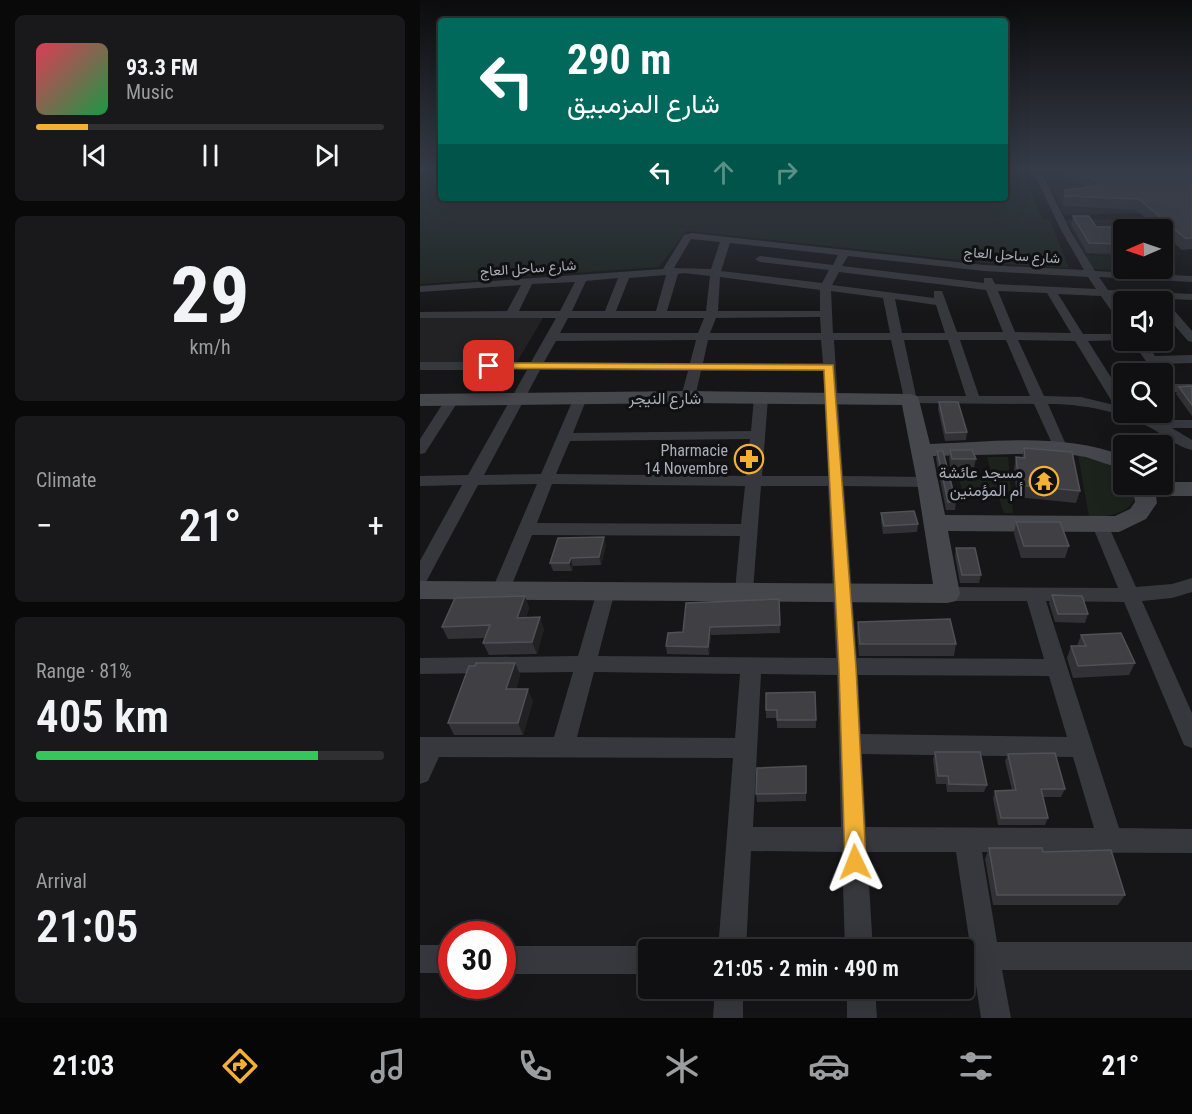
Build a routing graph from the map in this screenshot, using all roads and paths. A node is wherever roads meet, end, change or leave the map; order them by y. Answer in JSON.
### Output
{"nodes":[{"id":1,"x":1059,"y":219,"type":"edge"},
{"id":2,"x":726,"y":239,"type":"junction"},
{"id":3,"x":762,"y":245,"type":"junction"},
{"id":4,"x":845,"y":252,"type":"junction"},
{"id":5,"x":760,"y":259,"type":"junction"},
{"id":6,"x":835,"y":268,"type":"junction"},
{"id":7,"x":984,"y":268,"type":"junction"},
{"id":8,"x":670,"y":271,"type":"junction"},
{"id":9,"x":715,"y":273,"type":"junction"},
{"id":10,"x":625,"y":274,"type":"junction"},
{"id":11,"x":1090,"y":274,"type":"junction"},
{"id":12,"x":582,"y":278,"type":"junction"},
{"id":13,"x":756,"y":278,"type":"junction"},
{"id":14,"x":1192,"y":279,"type":"edge"},
{"id":15,"x":933,"y":280,"type":"junction"},
{"id":16,"x":528,"y":282,"type":"junction"},
{"id":17,"x":825,"y":287,"type":"junction"},
{"id":18,"x":991,"y":287,"type":"junction"},
{"id":19,"x":420,"y":289,"type":"edge"},
{"id":20,"x":1051,"y":291,"type":"junction"},
{"id":21,"x":1103,"y":293,"type":"junction"},
{"id":22,"x":888,"y":294,"type":"junction"},
{"id":23,"x":1113,"y":294,"type":"edge"},
{"id":24,"x":1192,"y":297,"type":"edge"},
{"id":25,"x":1173,"y":299,"type":"edge"},
{"id":26,"x":941,"y":302,"type":"junction"},
{"id":27,"x":1113,"y":306,"type":"edge"},
{"id":28,"x":565,"y":313,"type":"junction"},
{"id":29,"x":610,"y":313,"type":"junction"},
{"id":30,"x":661,"y":313,"type":"junction"},
{"id":31,"x":711,"y":313,"type":"junction"},
{"id":32,"x":826,"y":314,"type":"junction"},
{"id":33,"x":420,"y":315,"type":"edge"},
{"id":34,"x":511,"y":315,"type":"junction"},
{"id":35,"x":1173,"y":316,"type":"edge"},
{"id":36,"x":1175,"y":318,"type":"junction"},
{"id":37,"x":1192,"y":319,"type":"edge"},
{"id":38,"x":703,"y":336,"type":"junction"},
{"id":39,"x":1010,"y":336,"type":"junction"},
{"id":40,"x":552,"y":337,"type":"junction"},
{"id":41,"x":952,"y":337,"type":"junction"},
{"id":42,"x":1079,"y":337,"type":"junction"},
{"id":43,"x":826,"y":338,"type":"junction"},
{"id":44,"x":896,"y":338,"type":"junction"},
{"id":45,"x":1113,"y":338,"type":"edge"},
{"id":46,"x":1192,"y":338,"type":"edge"},
{"id":47,"x":1145,"y":351,"type":"edge"},
{"id":48,"x":1192,"y":359,"type":"edge"},
{"id":49,"x":1151,"y":360,"type":"junction"},
{"id":50,"x":1153,"y":363,"type":"edge"},
{"id":51,"x":420,"y":366,"type":"edge"},
{"id":52,"x":536,"y":366,"type":"junction"},
{"id":53,"x":696,"y":367,"type":"junction"},
{"id":54,"x":829,"y":367,"type":"junction"},
{"id":55,"x":1113,"y":383,"type":"edge"},
{"id":56,"x":1173,"y":388,"type":"edge"},
{"id":57,"x":1192,"y":388,"type":"edge"},
{"id":58,"x":688,"y":397,"type":"junction"},
{"id":59,"x":580,"y":398,"type":"junction"},
{"id":60,"x":761,"y":398,"type":"junction"},
{"id":61,"x":518,"y":399,"type":"junction"},
{"id":62,"x":830,"y":399,"type":"junction"},
{"id":63,"x":1039,"y":399,"type":"junction"},
{"id":64,"x":420,"y":400,"type":"edge"},
{"id":65,"x":452,"y":400,"type":"junction"},
{"id":66,"x":910,"y":400,"type":"junction"},
{"id":67,"x":974,"y":400,"type":"junction"},
{"id":68,"x":1113,"y":409,"type":"edge"},
{"id":69,"x":1154,"y":424,"type":"joint"},
{"id":70,"x":1192,"y":424,"type":"edge"},
{"id":71,"x":757,"y":435,"type":"junction"},
{"id":72,"x":564,"y":437,"type":"junction"},
{"id":73,"x":423,"y":442,"type":"edge"},
{"id":74,"x":1192,"y":446,"type":"edge"},
{"id":75,"x":1060,"y":447,"type":"junction"},
{"id":76,"x":921,"y":450,"type":"junction"},
{"id":77,"x":1113,"y":460,"type":"edge"},
{"id":78,"x":1192,"y":478,"type":"edge"},
{"id":79,"x":474,"y":479,"type":"junction"},
{"id":80,"x":546,"y":479,"type":"junction"},
{"id":81,"x":752,"y":480,"type":"junction"},
{"id":82,"x":420,"y":481,"type":"edge"},
{"id":83,"x":836,"y":481,"type":"junction"},
{"id":84,"x":1173,"y":481,"type":"edge"},
{"id":85,"x":928,"y":482,"type":"junction"},
{"id":86,"x":1173,"y":487,"type":"edge"},
{"id":87,"x":1192,"y":489,"type":"edge"},
{"id":88,"x":1148,"y":495,"type":"edge"},
{"id":89,"x":936,"y":523,"type":"junction"},
{"id":90,"x":1100,"y":525,"type":"junction"},
{"id":91,"x":525,"y":529,"type":"junction"},
{"id":92,"x":749,"y":530,"type":"junction"},
{"id":93,"x":420,"y":577,"type":"edge"},
{"id":94,"x":1192,"y":585,"type":"edge"},
{"id":95,"x":420,"y":590,"type":"edge"},
{"id":96,"x":606,"y":591,"type":"junction"},
{"id":97,"x":744,"y":591,"type":"junction"},
{"id":98,"x":500,"y":592,"type":"junction"},
{"id":99,"x":842,"y":594,"type":"junction"},
{"id":100,"x":947,"y":594,"type":"junction"},
{"id":101,"x":1034,"y":594,"type":"junction"},
{"id":102,"x":1130,"y":595,"type":"junction"},
{"id":103,"x":584,"y":664,"type":"junction"},
{"id":104,"x":420,"y":666,"type":"edge"},
{"id":105,"x":752,"y":666,"type":"junction"},
{"id":106,"x":848,"y":668,"type":"junction"},
{"id":107,"x":1056,"y":668,"type":"junction"},
{"id":108,"x":1192,"y":738,"type":"edge"},
{"id":109,"x":851,"y":744,"type":"junction"},
{"id":110,"x":563,"y":746,"type":"junction"},
{"id":111,"x":426,"y":747,"type":"edge"},
{"id":112,"x":1080,"y":747,"type":"junction"},
{"id":113,"x":746,"y":748,"type":"junction"},
{"id":114,"x":420,"y":773,"type":"edge"},
{"id":115,"x":741,"y":839,"type":"junction"},
{"id":116,"x":854,"y":840,"type":"junction"},
{"id":117,"x":967,"y":841,"type":"junction"},
{"id":118,"x":1192,"y":841,"type":"edge"},
{"id":119,"x":1111,"y":842,"type":"junction"},
{"id":120,"x":733,"y":939,"type":"edge"},
{"id":121,"x":858,"y":939,"type":"edge"},
{"id":122,"x":987,"y":956,"type":"junction"},
{"id":123,"x":1192,"y":956,"type":"edge"},
{"id":124,"x":420,"y":959,"type":"edge"},
{"id":125,"x":438,"y":960,"type":"edge"},
{"id":126,"x":516,"y":960,"type":"edge"},
{"id":127,"x":638,"y":960,"type":"edge"},
{"id":128,"x":729,"y":999,"type":"edge"},
{"id":129,"x":861,"y":999,"type":"edge"},
{"id":130,"x":728,"y":1018,"type":"edge"},
{"id":131,"x":862,"y":1018,"type":"edge"},
{"id":132,"x":996,"y":1018,"type":"edge"}],
"edges":[{"from":1,"to":11,"type":"street"},
{"from":2,"to":3,"type":"street","name":"شارع ساحل العاج"},
{"from":2,"to":8,"type":"street","name":"شارع ساحل العاج"},
{"from":2,"to":9,"type":"street"},
{"from":3,"to":4,"type":"street","name":"شارع ساحل العاج"},
{"from":3,"to":5,"type":"street"},
{"from":4,"to":6,"type":"street"},
{"from":4,"to":7,"type":"street","name":"شارع ساحل العاج"},
{"from":5,"to":6,"type":"street"},
{"from":5,"to":13,"type":"street"},
{"from":6,"to":15,"type":"street"},
{"from":6,"to":17,"type":"street"},
{"from":7,"to":11,"type":"street","name":"شارع ساحل العاج"},
{"from":7,"to":18,"type":"street"},
{"from":8,"to":9,"type":"street"},
{"from":8,"to":10,"type":"street","name":"شارع ساحل العاج"},
{"from":8,"to":30,"type":"street"},
{"from":9,"to":13,"type":"street"},
{"from":9,"to":31,"type":"street"},
{"from":10,"to":12,"type":"street","name":"شارع ساحل العاج"},
{"from":10,"to":29,"type":"street"},
{"from":11,"to":14,"type":"street","name":"شارع ساحل العاج"},
{"from":11,"to":21,"type":"street"},
{"from":12,"to":16,"type":"street","name":"شارع ساحل العاج"},
{"from":12,"to":28,"type":"street"},
{"from":13,"to":17,"type":"street"},
{"from":15,"to":18,"type":"street"},
{"from":15,"to":26,"type":"street"},
{"from":16,"to":19,"type":"street","name":"شارع ساحل العاج"},
{"from":16,"to":34,"type":"street"},
{"from":17,"to":22,"type":"street"},
{"from":17,"to":32,"type":"street"},
{"from":18,"to":20,"type":"street"},
{"from":18,"to":39,"type":"street"},
{"from":20,"to":21,"type":"street"},
{"from":20,"to":42,"type":"street"},
{"from":21,"to":23,"type":"street"},
{"from":21,"to":27,"type":"street"},
{"from":22,"to":26,"type":"street"},
{"from":22,"to":44,"type":"street"},
{"from":24,"to":25,"type":"street"},
{"from":26,"to":41,"type":"street"},
{"from":28,"to":29,"type":"street"},
{"from":28,"to":34,"type":"street"},
{"from":28,"to":40,"type":"street"},
{"from":29,"to":30,"type":"street"},
{"from":30,"to":31,"type":"street"},
{"from":31,"to":32,"type":"street"},
{"from":31,"to":38,"type":"street"},
{"from":32,"to":43,"type":"street"},
{"from":33,"to":34,"type":"street"},
{"from":35,"to":36,"type":"street"},
{"from":36,"to":37,"type":"street"},
{"from":36,"to":46,"type":"street"},
{"from":38,"to":40,"type":"street"},
{"from":38,"to":43,"type":"street"},
{"from":38,"to":53,"type":"street"},
{"from":39,"to":41,"type":"street"},
{"from":39,"to":42,"type":"street"},
{"from":39,"to":63,"type":"street"},
{"from":40,"to":52,"type":"street"},
{"from":41,"to":44,"type":"street"},
{"from":41,"to":67,"type":"street"},
{"from":42,"to":45,"type":"street"},
{"from":42,"to":55,"type":"street"},
{"from":43,"to":44,"type":"street"},
{"from":43,"to":54,"type":"street"},
{"from":44,"to":66,"type":"street"},
{"from":47,"to":49,"type":"street"},
{"from":48,"to":49,"type":"street"},
{"from":49,"to":50,"type":"street"},
{"from":51,"to":52,"type":"street"},
{"from":52,"to":53,"type":"street"},
{"from":52,"to":61,"type":"street"},
{"from":53,"to":54,"type":"street"},
{"from":53,"to":58,"type":"street"},
{"from":54,"to":62,"type":"street"},
{"from":56,"to":57,"type":"street"},
{"from":58,"to":59,"type":"street","name":"شارع النيجر"},
{"from":58,"to":60,"type":"street","name":"شارع النيجر"},
{"from":59,"to":61,"type":"street","name":"شارع النيجر"},
{"from":59,"to":72,"type":"street"},
{"from":60,"to":62,"type":"street","name":"شارع النيجر"},
{"from":60,"to":71,"type":"street"},
{"from":61,"to":65,"type":"street","name":"شارع النيجر"},
{"from":61,"to":79,"type":"street"},
{"from":62,"to":66,"type":"street","name":"شارع النيجر"},
{"from":62,"to":83,"type":"street"},
{"from":63,"to":67,"type":"street"},
{"from":63,"to":68,"type":"street"},
{"from":63,"to":75,"type":"street"},
{"from":64,"to":65,"type":"street","name":"شارع النيجر"},
{"from":65,"to":73,"type":"street"},
{"from":66,"to":67,"type":"street"},
{"from":66,"to":76,"type":"street"},
{"from":69,"to":70,"type":"street"},
{"from":69,"to":74,"type":"street"},
{"from":71,"to":72,"type":"street"},
{"from":71,"to":81,"type":"street"},
{"from":72,"to":80,"type":"street"},
{"from":75,"to":76,"type":"street"},
{"from":75,"to":77,"type":"street"},
{"from":76,"to":85,"type":"street"},
{"from":78,"to":84,"type":"street"},
{"from":79,"to":80,"type":"street"},
{"from":79,"to":82,"type":"street"},
{"from":79,"to":93,"type":"street"},
{"from":80,"to":81,"type":"street"},
{"from":80,"to":91,"type":"street"},
{"from":81,"to":83,"type":"street"},
{"from":81,"to":92,"type":"street"},
{"from":83,"to":85,"type":"street"},
{"from":83,"to":99,"type":"street"},
{"from":85,"to":89,"type":"street"},
{"from":86,"to":87,"type":"street"},
{"from":88,"to":90,"type":"street"},
{"from":89,"to":90,"type":"street"},
{"from":89,"to":100,"type":"street"},
{"from":90,"to":102,"type":"street"},
{"from":91,"to":92,"type":"street"},
{"from":91,"to":98,"type":"street"},
{"from":92,"to":97,"type":"street"},
{"from":94,"to":102,"type":"street"},
{"from":95,"to":98,"type":"street"},
{"from":96,"to":97,"type":"street"},
{"from":96,"to":98,"type":"street"},
{"from":96,"to":103,"type":"street"},
{"from":97,"to":99,"type":"street"},
{"from":99,"to":100,"type":"street"},
{"from":99,"to":106,"type":"street"},
{"from":100,"to":101,"type":"street"},
{"from":101,"to":102,"type":"street"},
{"from":101,"to":107,"type":"street"},
{"from":102,"to":108,"type":"street"},
{"from":103,"to":104,"type":"street"},
{"from":103,"to":105,"type":"street"},
{"from":103,"to":110,"type":"street"},
{"from":105,"to":106,"type":"street"},
{"from":105,"to":113,"type":"street"},
{"from":106,"to":107,"type":"street"},
{"from":106,"to":109,"type":"street"},
{"from":107,"to":112,"type":"street"},
{"from":109,"to":112,"type":"street"},
{"from":109,"to":116,"type":"street"},
{"from":110,"to":111,"type":"street"},
{"from":110,"to":113,"type":"street"},
{"from":111,"to":114,"type":"street"},
{"from":112,"to":119,"type":"street"},
{"from":113,"to":115,"type":"street"},
{"from":115,"to":116,"type":"street"},
{"from":115,"to":120,"type":"street"},
{"from":116,"to":117,"type":"street"},
{"from":116,"to":121,"type":"street"},
{"from":117,"to":119,"type":"street"},
{"from":117,"to":122,"type":"street"},
{"from":118,"to":119,"type":"street"},
{"from":122,"to":123,"type":"street"},
{"from":122,"to":132,"type":"street"},
{"from":124,"to":125,"type":"street"},
{"from":126,"to":127,"type":"street"},
{"from":128,"to":130,"type":"street"},
{"from":129,"to":131,"type":"street"}]}
